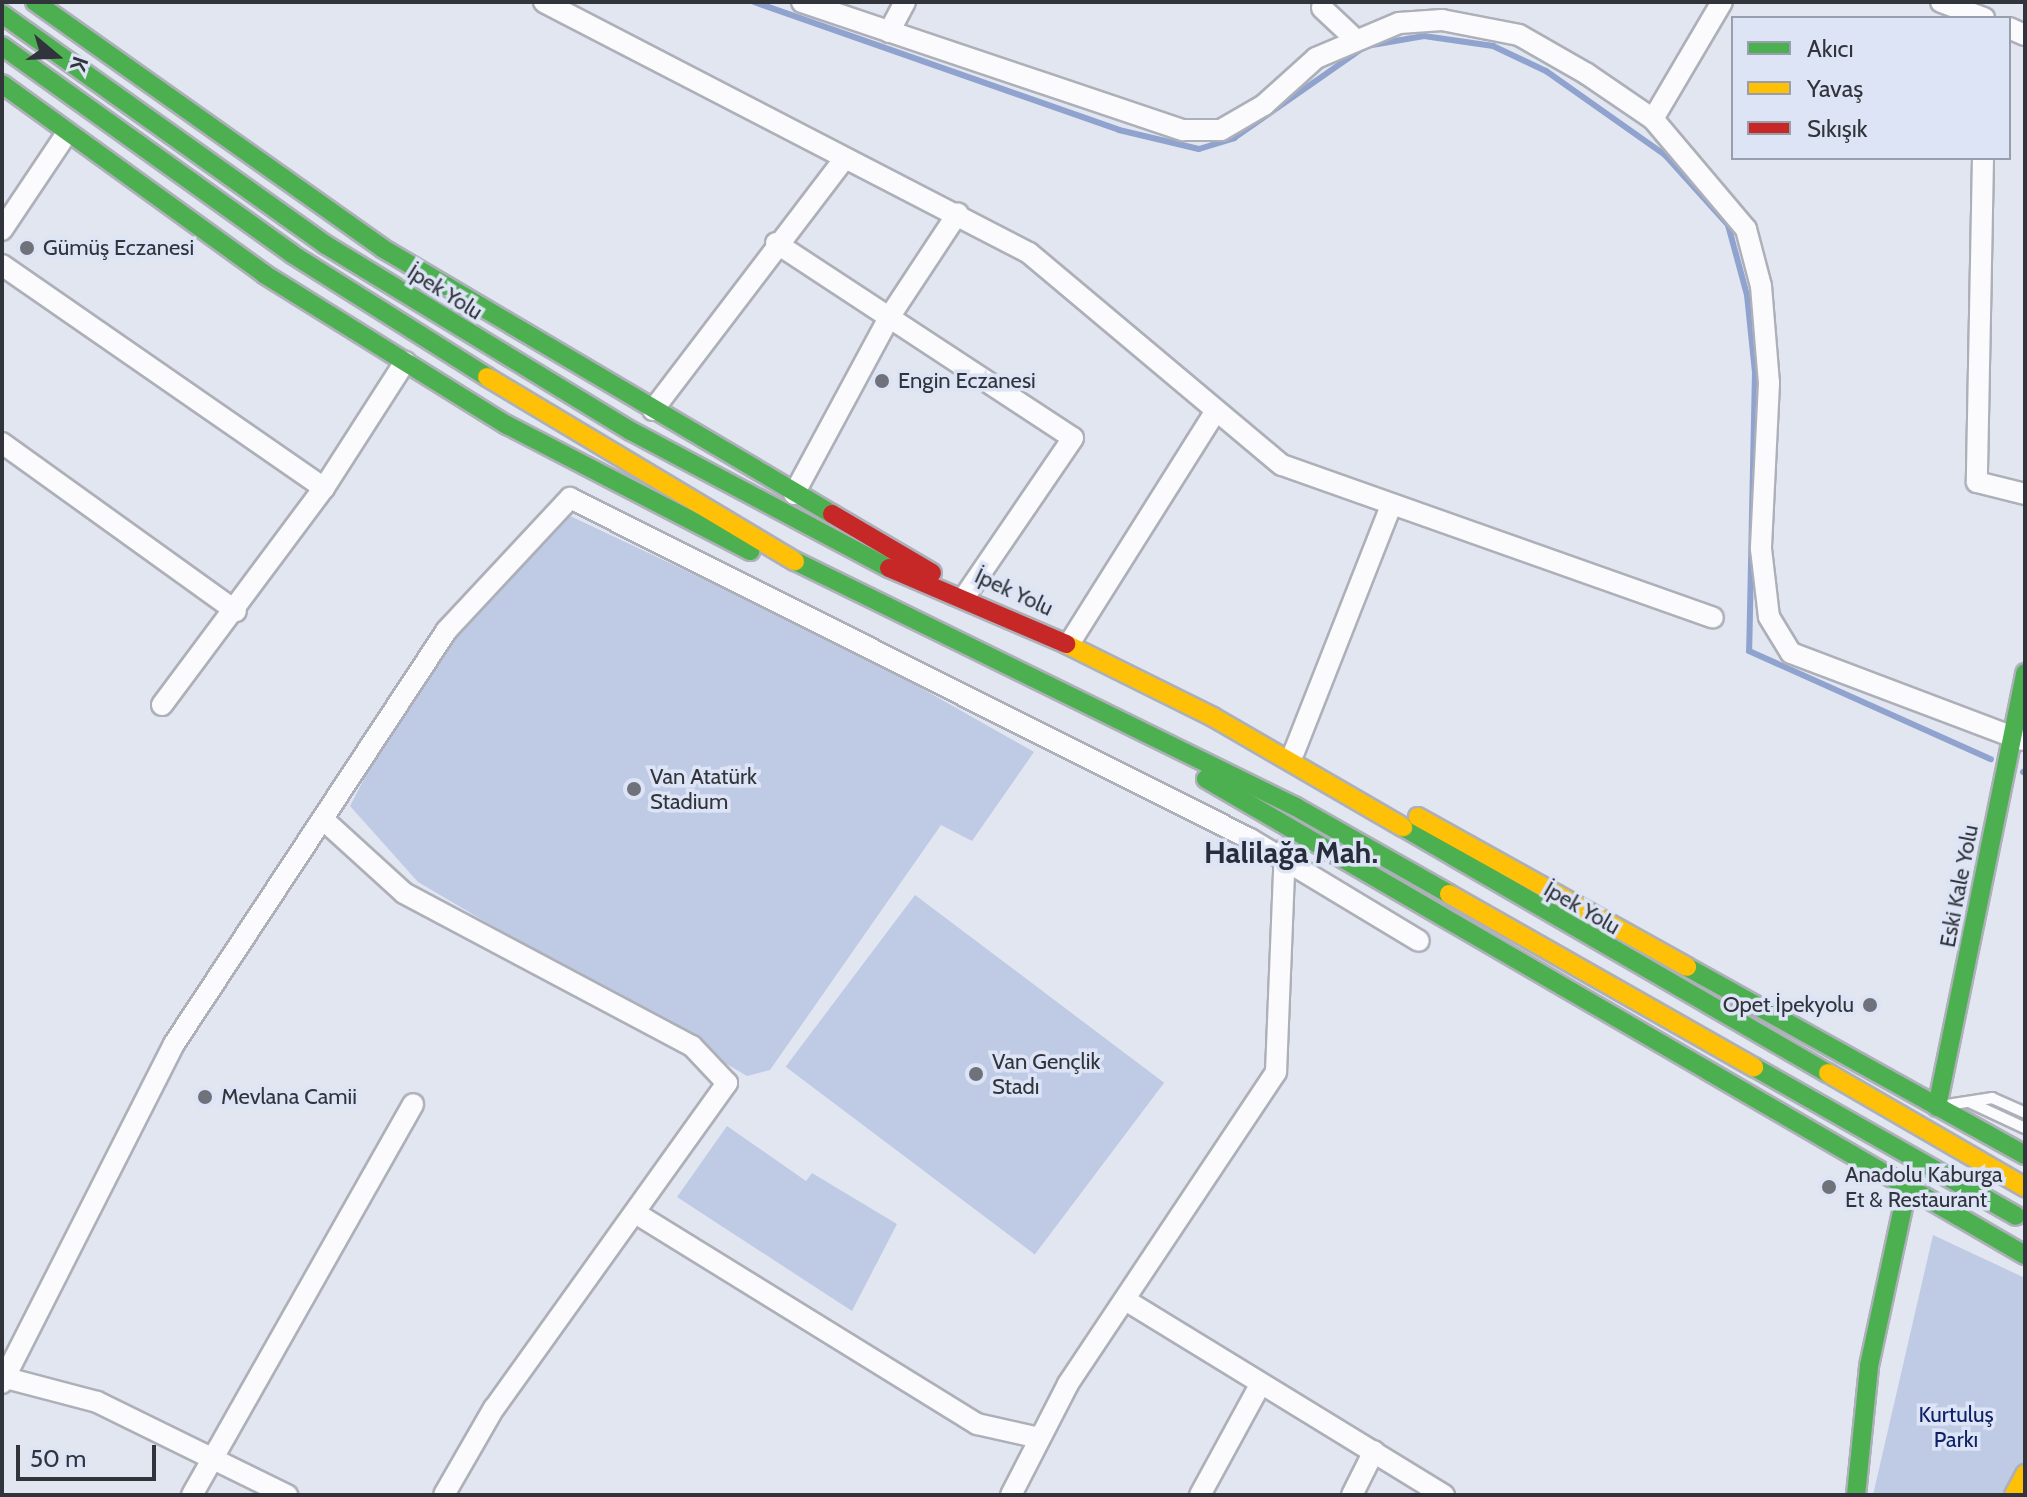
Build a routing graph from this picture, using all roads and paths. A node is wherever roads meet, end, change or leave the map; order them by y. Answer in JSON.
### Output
{"nodes":[{"id":1,"x":35,"y":2,"type":"edge"},
{"id":2,"x":544,"y":2,"type":"edge"},
{"id":3,"x":802,"y":2,"type":"edge"},
{"id":4,"x":905,"y":2,"type":"edge"},
{"id":5,"x":1722,"y":2,"type":"edge"},
{"id":6,"x":1941,"y":2,"type":"edge"},
{"id":7,"x":1322,"y":8,"type":"dead end"},
{"id":8,"x":2,"y":14,"type":"edge"},
{"id":9,"x":1979,"y":16,"type":"edge"},
{"id":10,"x":889,"y":32,"type":"junction"},
{"id":11,"x":1353,"y":37,"type":"junction"},
{"id":12,"x":2,"y":46,"type":"edge"},
{"id":13,"x":2,"y":84,"type":"edge"},
{"id":14,"x":1653,"y":119,"type":"junction"},
{"id":15,"x":67,"y":133,"type":"junction"},
{"id":16,"x":1983,"y":160,"type":"edge"},
{"id":17,"x":843,"y":161,"type":"junction"},
{"id":18,"x":958,"y":213,"type":"junction"},
{"id":19,"x":2,"y":230,"type":"edge"},
{"id":20,"x":776,"y":243,"type":"junction"},
{"id":21,"x":2,"y":265,"type":"edge"},
{"id":22,"x":890,"y":316,"type":"junction"},
{"id":23,"x":405,"y":362,"type":"junction"},
{"id":24,"x":653,"y":410,"type":"junction"},
{"id":25,"x":1214,"y":414,"type":"junction"},
{"id":26,"x":2,"y":443,"type":"edge"},
{"id":27,"x":324,"y":488,"type":"junction"},
{"id":28,"x":794,"y":494,"type":"junction"},
{"id":29,"x":2025,"y":494,"type":"edge"},
{"id":30,"x":1390,"y":508,"type":"junction"},
{"id":31,"x":851,"y":593,"type":"junction"},
{"id":32,"x":966,"y":595,"type":"junction"},
{"id":33,"x":236,"y":611,"type":"junction"},
{"id":34,"x":1713,"y":618,"type":"dead end"},
{"id":35,"x":1069,"y":644,"type":"junction"},
{"id":36,"x":2025,"y":673,"type":"edge"},
{"id":37,"x":162,"y":705,"type":"dead end"},
{"id":38,"x":1213,"y":717,"type":"junction"},
{"id":39,"x":1117,"y":723,"type":"junction"},
{"id":40,"x":2019,"y":739,"type":"edge"},
{"id":41,"x":1294,"y":752,"type":"junction"},
{"id":42,"x":326,"y":822,"type":"junction"},
{"id":43,"x":1286,"y":829,"type":"junction"},
{"id":44,"x":1285,"y":860,"type":"junction"},
{"id":45,"x":1419,"y":941,"type":"dead end"},
{"id":46,"x":1968,"y":1102,"type":"junction"},
{"id":47,"x":413,"y":1104,"type":"dead end"},
{"id":48,"x":1937,"y":1107,"type":"junction"},
{"id":49,"x":2025,"y":1113,"type":"edge"},
{"id":50,"x":2025,"y":1128,"type":"edge"},
{"id":51,"x":2025,"y":1155,"type":"edge"},
{"id":52,"x":2025,"y":1187,"type":"edge"},
{"id":53,"x":1907,"y":1188,"type":"junction"},
{"id":54,"x":637,"y":1214,"type":"junction"},
{"id":55,"x":2016,"y":1216,"type":"dead end"},
{"id":56,"x":2017,"y":1243,"type":"edge"},
{"id":57,"x":2025,"y":1255,"type":"edge"},
{"id":58,"x":1127,"y":1301,"type":"junction"},
{"id":59,"x":3,"y":1380,"type":"edge"},
{"id":60,"x":1259,"y":1387,"type":"junction"},
{"id":61,"x":1039,"y":1438,"type":"junction"},
{"id":62,"x":1374,"y":1451,"type":"junction"},
{"id":63,"x":215,"y":1458,"type":"junction"},
{"id":64,"x":2025,"y":1474,"type":"edge"},
{"id":65,"x":192,"y":1495,"type":"edge"},
{"id":66,"x":287,"y":1495,"type":"edge"},
{"id":67,"x":444,"y":1495,"type":"edge"},
{"id":68,"x":1011,"y":1495,"type":"edge"},
{"id":69,"x":1200,"y":1495,"type":"edge"},
{"id":70,"x":1352,"y":1495,"type":"edge"},
{"id":71,"x":1444,"y":1495,"type":"edge"},
{"id":72,"x":1856,"y":1495,"type":"edge"},
{"id":73,"x":2014,"y":1495,"type":"edge"}],
"edges":[{"from":1,"to":24,"type":"main road"},
{"from":2,"to":17,"type":"street"},
{"from":3,"to":10,"type":"street"},
{"from":4,"to":10,"type":"street"},
{"from":5,"to":14,"type":"street"},
{"from":6,"to":9,"type":"street"},
{"from":7,"to":11,"type":"street"},
{"from":8,"to":32,"type":"main road","name":"İpek Yolu"},
{"from":10,"to":11,"type":"street"},
{"from":11,"to":14,"type":"street"},
{"from":12,"to":31,"type":"main road"},
{"from":13,"to":15,"type":"main road"},
{"from":14,"to":40,"type":"street"},
{"from":15,"to":19,"type":"street"},
{"from":15,"to":23,"type":"main road"},
{"from":16,"to":29,"type":"street"},
{"from":17,"to":18,"type":"street"},
{"from":17,"to":20,"type":"street"},
{"from":18,"to":22,"type":"street"},
{"from":18,"to":25,"type":"street"},
{"from":20,"to":22,"type":"street"},
{"from":20,"to":24,"type":"street"},
{"from":21,"to":27,"type":"street"},
{"from":22,"to":28,"type":"street"},
{"from":22,"to":32,"type":"street"},
{"from":23,"to":27,"type":"street"},
{"from":23,"to":31,"type":"main road"},
{"from":24,"to":28,"type":"main road"},
{"from":25,"to":30,"type":"street"},
{"from":25,"to":35,"type":"street"},
{"from":26,"to":33,"type":"street"},
{"from":27,"to":33,"type":"street"},
{"from":28,"to":32,"type":"main road"},
{"from":30,"to":34,"type":"street"},
{"from":30,"to":41,"type":"street"},
{"from":31,"to":39,"type":"main road"},
{"from":32,"to":35,"type":"main road","name":"İpek Yolu"},
{"from":33,"to":37,"type":"street"},
{"from":35,"to":38,"type":"main road","name":"İpek Yolu"},
{"from":36,"to":40,"type":"main road","name":"Eski Kale Yolu"},
{"from":38,"to":41,"type":"main road"},
{"from":38,"to":52,"type":"main road","name":"İpek Yolu"},
{"from":39,"to":43,"type":"main road"},
{"from":39,"to":55,"type":"main road"},
{"from":40,"to":48,"type":"main road","name":"Eski Kale Yolu"},
{"from":41,"to":48,"type":"main road"},
{"from":42,"to":44,"type":"street"},
{"from":42,"to":54,"type":"street"},
{"from":42,"to":59,"type":"street"},
{"from":43,"to":44,"type":"street"},
{"from":43,"to":53,"type":"main road"},
{"from":44,"to":45,"type":"street"},
{"from":44,"to":58,"type":"street"},
{"from":46,"to":48,"type":"lane"},
{"from":46,"to":49,"type":"lane"},
{"from":46,"to":50,"type":"lane"},
{"from":47,"to":63,"type":"street"},
{"from":48,"to":51,"type":"main road"},
{"from":53,"to":56,"type":"main road"},
{"from":53,"to":72,"type":"main road"},
{"from":54,"to":61,"type":"street"},
{"from":54,"to":67,"type":"street"},
{"from":56,"to":57,"type":"main road"},
{"from":58,"to":60,"type":"street"},
{"from":58,"to":61,"type":"street"},
{"from":59,"to":63,"type":"street"},
{"from":60,"to":62,"type":"street"},
{"from":60,"to":69,"type":"street"},
{"from":61,"to":68,"type":"street"},
{"from":62,"to":70,"type":"street"},
{"from":62,"to":71,"type":"street"},
{"from":63,"to":65,"type":"street"},
{"from":63,"to":66,"type":"street"},
{"from":64,"to":73,"type":"main road"}]}
